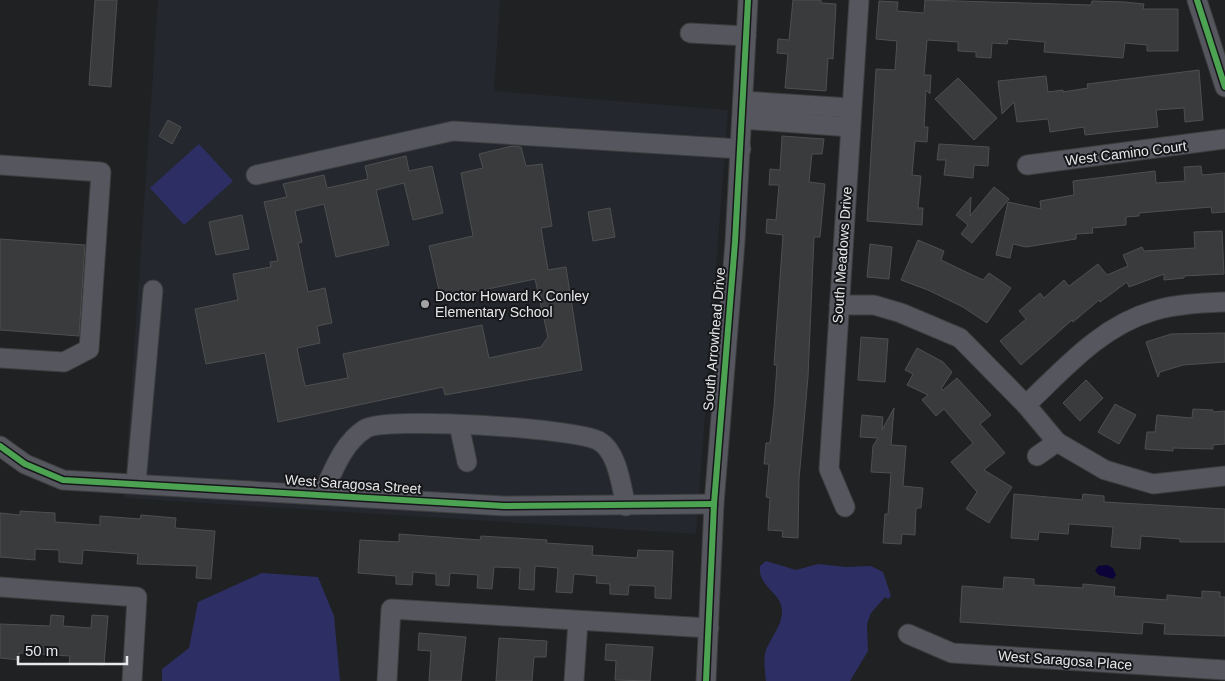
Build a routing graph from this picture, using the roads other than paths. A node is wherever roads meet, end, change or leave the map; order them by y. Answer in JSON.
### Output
{"nodes":[{"id":1,"x":748,"y":0,"type":"edge"},
{"id":2,"x":859,"y":0,"type":"edge"},
{"id":3,"x":1197,"y":0,"type":"edge"},
{"id":4,"x":690,"y":33,"type":"dead end"},
{"id":5,"x":746,"y":36,"type":"junction"},
{"id":6,"x":1225,"y":87,"type":"edge"},
{"id":7,"x":743,"y":101,"type":"junction"},
{"id":8,"x":851,"y":117,"type":"junction"},
{"id":9,"x":742,"y":120,"type":"junction"},
{"id":10,"x":1225,"y":140,"type":"edge"},
{"id":11,"x":741,"y":149,"type":"junction"},
{"id":12,"x":0,"y":165,"type":"edge"},
{"id":13,"x":1027,"y":165,"type":"dead end"},
{"id":14,"x":256,"y":175,"type":"dead end"},
{"id":15,"x":153,"y":290,"type":"dead end"},
{"id":16,"x":1225,"y":302,"type":"edge"},
{"id":17,"x":839,"y":305,"type":"junction"},
{"id":18,"x":0,"y":358,"type":"edge"},
{"id":19,"x":1026,"y":405,"type":"junction"},
{"id":20,"x":459,"y":425,"type":"junction"},
{"id":21,"x":1056,"y":442,"type":"junction"},
{"id":22,"x":0,"y":446,"type":"edge"},
{"id":23,"x":1038,"y":456,"type":"dead end"},
{"id":24,"x":467,"y":462,"type":"dead end"},
{"id":25,"x":1225,"y":476,"type":"edge"},
{"id":26,"x":136,"y":483,"type":"junction"},
{"id":27,"x":322,"y":495,"type":"junction"},
{"id":28,"x":714,"y":504,"type":"junction"},
{"id":29,"x":626,"y":506,"type":"junction"},
{"id":30,"x":845,"y":507,"type":"dead end"},
{"id":31,"x":0,"y":587,"type":"edge"},
{"id":32,"x":578,"y":620,"type":"junction"},
{"id":33,"x":709,"y":628,"type":"junction"},
{"id":34,"x":908,"y":634,"type":"dead end"},
{"id":35,"x":1225,"y":670,"type":"edge"},
{"id":36,"x":1192,"y":674,"type":"edge"},
{"id":37,"x":132,"y":681,"type":"edge"},
{"id":38,"x":387,"y":681,"type":"edge"},
{"id":39,"x":574,"y":681,"type":"edge"},
{"id":40,"x":706,"y":681,"type":"edge"}],
"edges":[{"from":1,"to":5,"type":"street","name":"South Arrowhead Drive"},
{"from":2,"to":8,"type":"street","name":"South Meadows Drive"},
{"from":3,"to":6,"type":"street"},
{"from":4,"to":5,"type":"street"},
{"from":5,"to":7,"type":"street","name":"South Arrowhead Drive"},
{"from":7,"to":8,"type":"street"},
{"from":7,"to":9,"type":"street","name":"South Arrowhead Drive"},
{"from":8,"to":9,"type":"street"},
{"from":8,"to":17,"type":"street","name":"South Meadows Drive"},
{"from":9,"to":11,"type":"street","name":"South Arrowhead Drive"},
{"from":10,"to":13,"type":"street","name":"West Camino Court"},
{"from":11,"to":14,"type":"street"},
{"from":11,"to":28,"type":"street","name":"South Arrowhead Drive"},
{"from":12,"to":18,"type":"street"},
{"from":15,"to":26,"type":"street"},
{"from":16,"to":19,"type":"street"},
{"from":17,"to":19,"type":"street"},
{"from":17,"to":30,"type":"street","name":"South Meadows Drive"},
{"from":19,"to":21,"type":"street"},
{"from":20,"to":24,"type":"street"},
{"from":20,"to":27,"type":"street"},
{"from":20,"to":29,"type":"street"},
{"from":21,"to":23,"type":"street"},
{"from":21,"to":25,"type":"street"},
{"from":22,"to":26,"type":"street","name":"West Saragosa Street"},
{"from":26,"to":27,"type":"street","name":"West Saragosa Street"},
{"from":27,"to":29,"type":"street","name":"West Saragosa Street"},
{"from":28,"to":29,"type":"street","name":"West Saragosa Street"},
{"from":28,"to":33,"type":"street","name":"South Arrowhead Drive"},
{"from":31,"to":37,"type":"street"},
{"from":32,"to":33,"type":"street"},
{"from":32,"to":38,"type":"street"},
{"from":32,"to":39,"type":"street"},
{"from":33,"to":40,"type":"street","name":"South Arrowhead Drive"},
{"from":34,"to":36,"type":"street","name":"West Saragosa Place"},
{"from":35,"to":36,"type":"street","name":"West Saragosa Place"}]}
